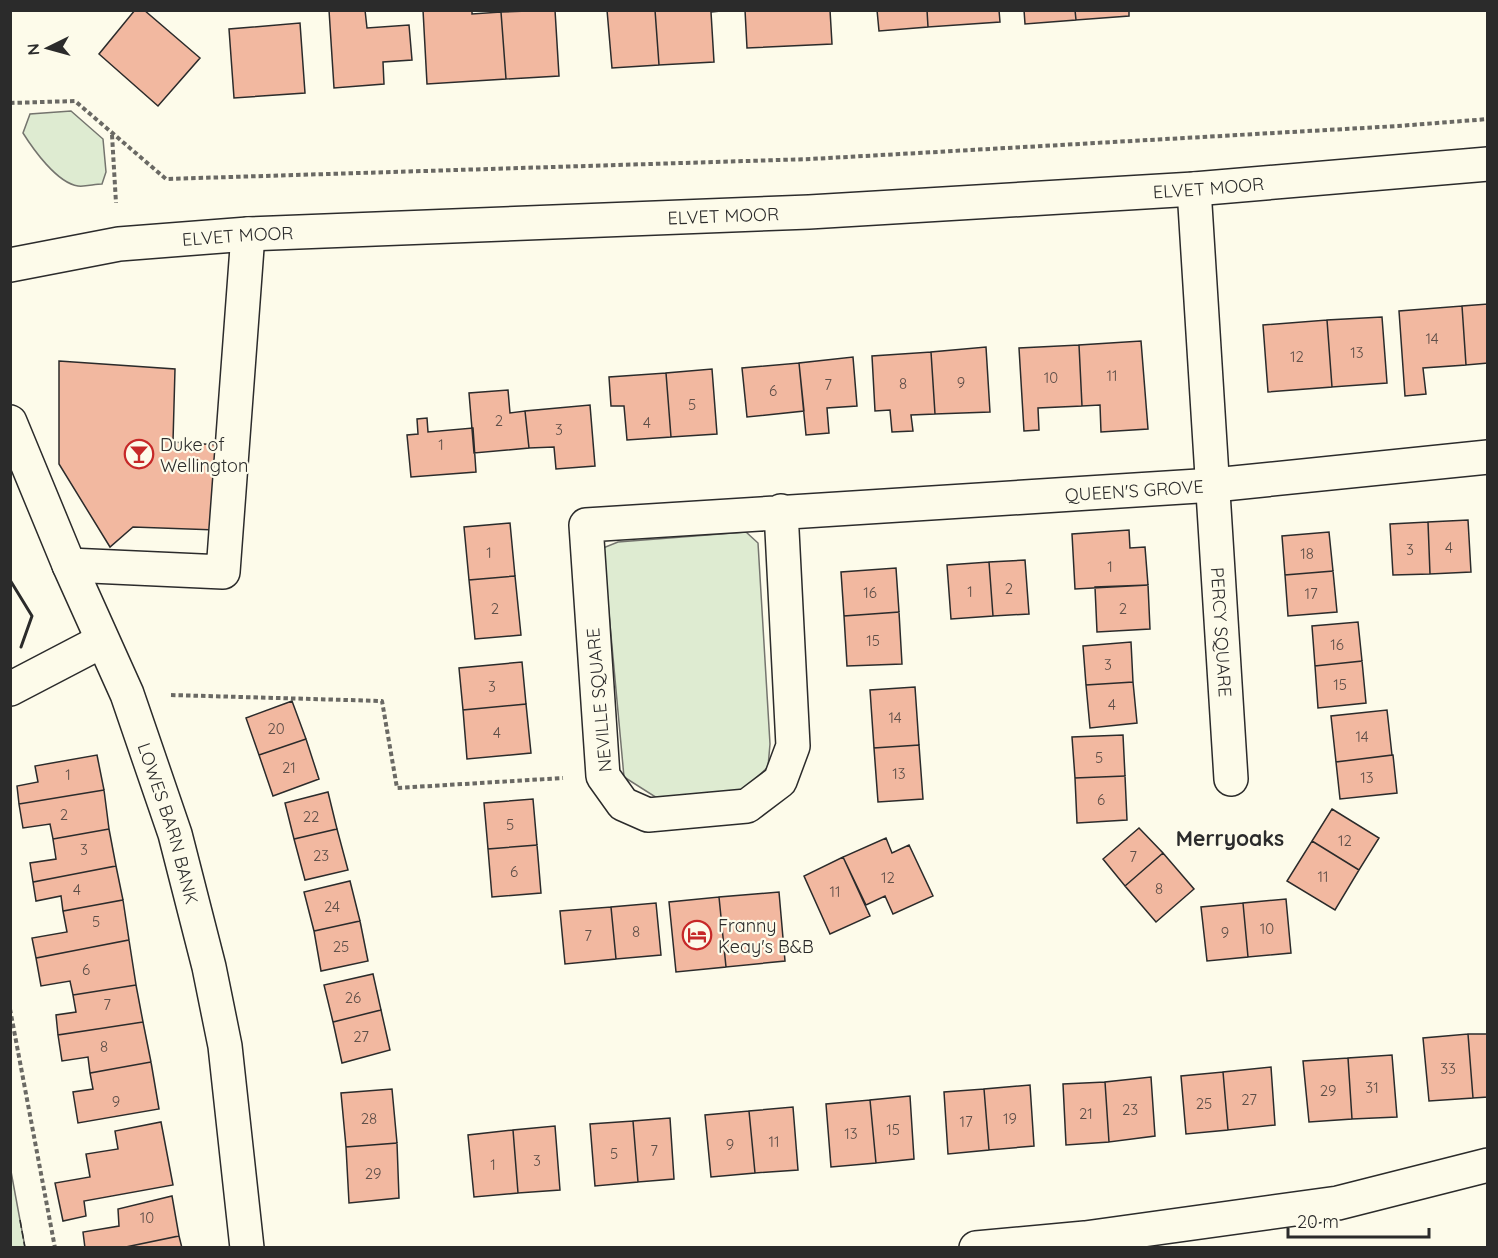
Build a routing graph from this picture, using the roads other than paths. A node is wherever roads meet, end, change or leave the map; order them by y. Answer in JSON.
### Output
{"nodes":[{"id":1,"x":1488,"y":164,"type":"edge"},
{"id":2,"x":1194,"y":189,"type":"junction"},
{"id":3,"x":248,"y":234,"type":"junction"},
{"id":4,"x":10,"y":265,"type":"edge"},
{"id":5,"x":10,"y":422,"type":"edge"},
{"id":6,"x":1488,"y":458,"type":"edge"},
{"id":7,"x":1214,"y":485,"type":"junction"},
{"id":8,"x":782,"y":511,"type":"junction"},
{"id":9,"x":69,"y":566,"type":"junction"},
{"id":10,"x":102,"y":641,"type":"junction"},
{"id":11,"x":10,"y":689,"type":"edge"},
{"id":12,"x":1231,"y":779,"type":"dead end"},
{"id":13,"x":1488,"y":1165,"type":"edge"},
{"id":14,"x":1085,"y":1243,"type":"edge"},
{"id":15,"x":247,"y":1248,"type":"edge"},
{"id":16,"x":976,"y":1248,"type":"edge"}],
"edges":[{"from":1,"to":2,"type":"main road","name":"ELVET MOOR"},
{"from":2,"to":3,"type":"main road","name":"ELVET MOOR"},
{"from":2,"to":7,"type":"main road","name":"PERCY SQUARE"},
{"from":3,"to":4,"type":"main road","name":"ELVET MOOR"},
{"from":3,"to":9,"type":"main road"},
{"from":5,"to":9,"type":"main road","name":"LOWES BARN BANK"},
{"from":6,"to":7,"type":"main road","name":"QUEEN'S GROVE"},
{"from":7,"to":8,"type":"main road","name":"QUEEN'S GROVE"},
{"from":7,"to":12,"type":"main road","name":"PERCY SQUARE"},
{"from":8,"to":8,"type":"main road","name":"NEVILLE SQUARE"},
{"from":9,"to":10,"type":"main road","name":"LOWES BARN BANK"},
{"from":10,"to":11,"type":"main road"},
{"from":10,"to":15,"type":"main road","name":"LOWES BARN BANK"},
{"from":13,"to":14,"type":"main road"},
{"from":14,"to":16,"type":"main road"}]}
